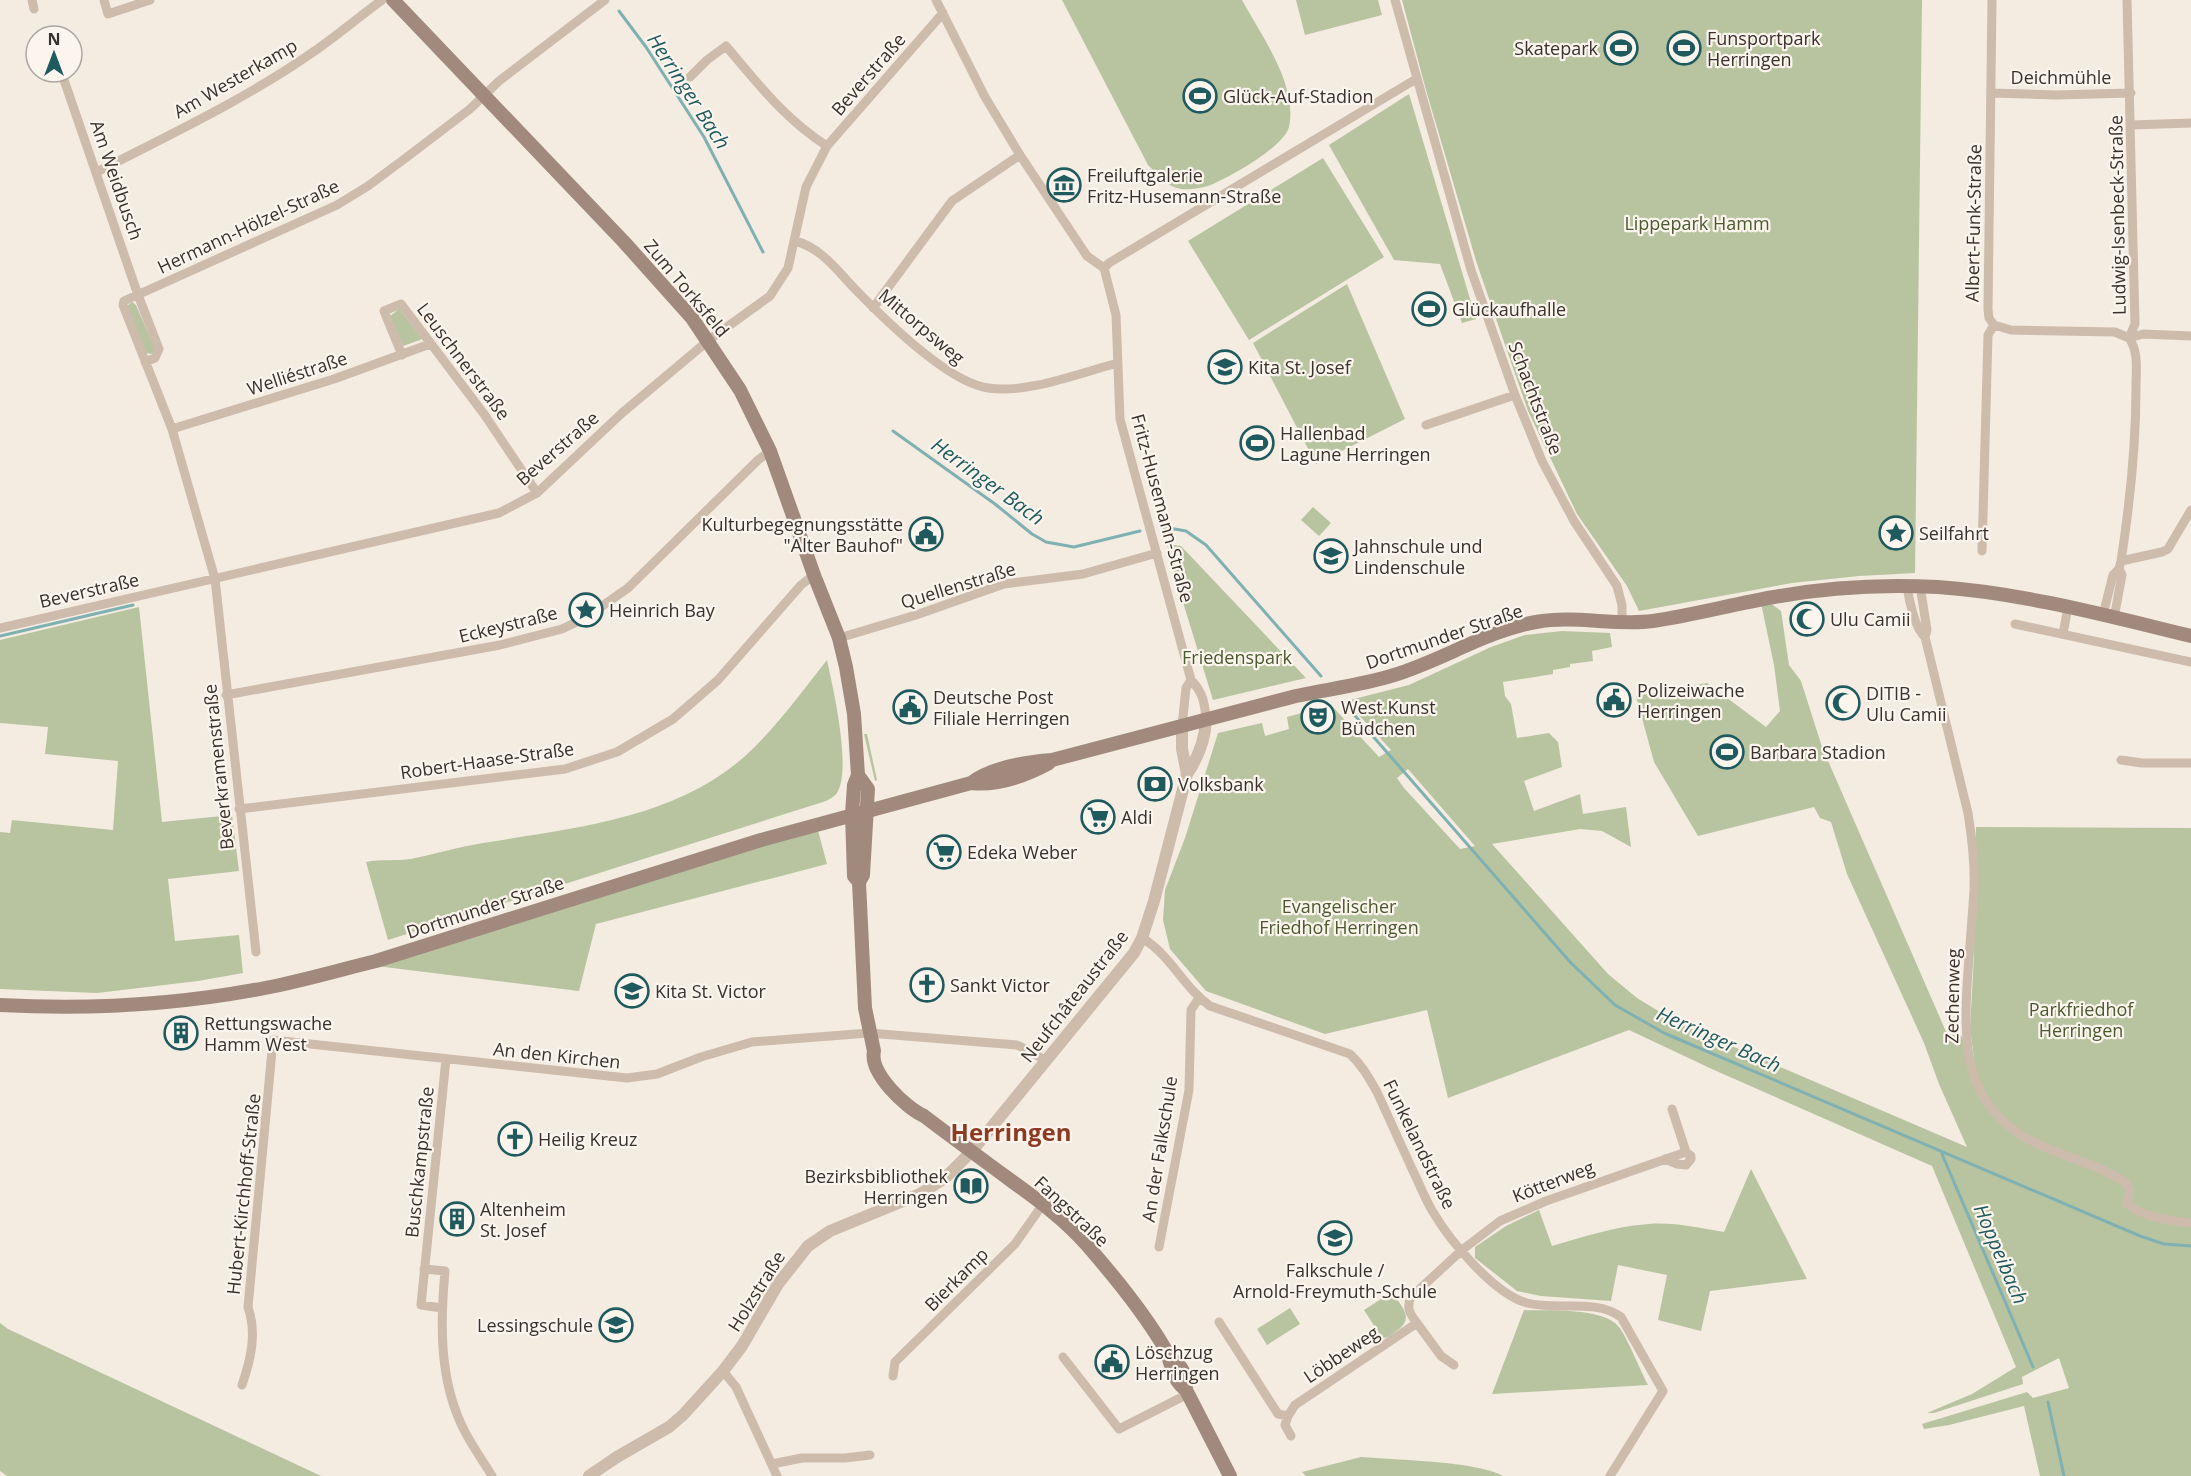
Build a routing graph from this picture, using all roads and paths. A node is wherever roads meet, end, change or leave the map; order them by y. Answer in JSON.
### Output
{"nodes":[{"id":1,"x":104,"y":0,"type":"edge"},
{"id":2,"x":150,"y":0,"type":"edge"},
{"id":3,"x":382,"y":0,"type":"edge"},
{"id":4,"x":393,"y":0,"type":"edge"},
{"id":5,"x":605,"y":0,"type":"edge"},
{"id":6,"x":936,"y":0,"type":"edge"},
{"id":7,"x":1395,"y":0,"type":"edge"},
{"id":8,"x":1992,"y":0,"type":"edge"},
{"id":9,"x":2127,"y":0,"type":"edge"},
{"id":10,"x":943,"y":13,"type":"junction"},
{"id":11,"x":690,"y":77,"type":"dead end"},
{"id":12,"x":1416,"y":79,"type":"junction"},
{"id":13,"x":66,"y":84,"type":"edge"},
{"id":14,"x":1992,"y":93,"type":"junction"},
{"id":15,"x":2131,"y":93,"type":"junction"},
{"id":16,"x":483,"y":96,"type":"junction"},
{"id":17,"x":2191,"y":123,"type":"edge"},
{"id":18,"x":2131,"y":125,"type":"junction"},
{"id":19,"x":826,"y":146,"type":"junction"},
{"id":20,"x":1020,"y":155,"type":"junction"},
{"id":21,"x":97,"y":172,"type":"junction"},
{"id":22,"x":795,"y":241,"type":"junction"},
{"id":23,"x":1104,"y":268,"type":"junction"},
{"id":24,"x":138,"y":295,"type":"junction"},
{"id":25,"x":873,"y":308,"type":"junction"},
{"id":26,"x":1994,"y":325,"type":"junction"},
{"id":27,"x":2191,"y":336,"type":"edge"},
{"id":28,"x":2129,"y":338,"type":"junction"},
{"id":29,"x":709,"y":340,"type":"junction"},
{"id":30,"x":430,"y":344,"type":"junction"},
{"id":31,"x":402,"y":355,"type":"junction"},
{"id":32,"x":145,"y":362,"type":"junction"},
{"id":33,"x":1118,"y":363,"type":"junction"},
{"id":34,"x":1515,"y":395,"type":"junction"},
{"id":35,"x":1426,"y":426,"type":"dead end"},
{"id":36,"x":172,"y":429,"type":"junction"},
{"id":37,"x":770,"y":451,"type":"junction"},
{"id":38,"x":537,"y":493,"type":"junction"},
{"id":39,"x":2190,"y":512,"type":"edge"},
{"id":40,"x":1982,"y":551,"type":"dead end"},
{"id":41,"x":1157,"y":553,"type":"junction"},
{"id":42,"x":2120,"y":565,"type":"junction"},
{"id":43,"x":814,"y":575,"type":"junction"},
{"id":44,"x":215,"y":579,"type":"junction"},
{"id":45,"x":1913,"y":586,"type":"junction"},
{"id":46,"x":2068,"y":607,"type":"junction"},
{"id":47,"x":2108,"y":616,"type":"junction"},
{"id":48,"x":1622,"y":623,"type":"junction"},
{"id":49,"x":2015,"y":624,"type":"dead end"},
{"id":50,"x":0,"y":628,"type":"edge"},
{"id":51,"x":2062,"y":634,"type":"junction"},
{"id":52,"x":2191,"y":636,"type":"edge"},
{"id":53,"x":839,"y":638,"type":"junction"},
{"id":54,"x":2191,"y":662,"type":"edge"},
{"id":55,"x":1191,"y":680,"type":"junction"},
{"id":56,"x":226,"y":695,"type":"junction"},
{"id":57,"x":1206,"y":720,"type":"junction"},
{"id":58,"x":1182,"y":726,"type":"junction"},
{"id":59,"x":2121,"y":760,"type":"dead end"},
{"id":60,"x":2191,"y":763,"type":"edge"},
{"id":61,"x":1187,"y":774,"type":"junction"},
{"id":62,"x":858,"y":775,"type":"junction"},
{"id":63,"x":239,"y":809,"type":"junction"},
{"id":64,"x":868,"y":810,"type":"junction"},
{"id":65,"x":852,"y":814,"type":"junction"},
{"id":66,"x":859,"y":882,"type":"junction"},
{"id":67,"x":1142,"y":938,"type":"junction"},
{"id":68,"x":256,"y":952,"type":"dead end"},
{"id":69,"x":1199,"y":999,"type":"junction"},
{"id":70,"x":0,"y":1005,"type":"edge"},
{"id":71,"x":869,"y":1034,"type":"junction"},
{"id":72,"x":273,"y":1040,"type":"joint"},
{"id":73,"x":446,"y":1059,"type":"junction"},
{"id":74,"x":1046,"y":1061,"type":"junction"},
{"id":75,"x":1672,"y":1109,"type":"dead end"},
{"id":76,"x":972,"y":1151,"type":"junction"},
{"id":77,"x":1043,"y":1204,"type":"junction"},
{"id":78,"x":2191,"y":1223,"type":"edge"},
{"id":79,"x":1160,"y":1247,"type":"dead end"},
{"id":80,"x":1462,"y":1250,"type":"junction"},
{"id":81,"x":424,"y":1269,"type":"junction"},
{"id":82,"x":442,"y":1308,"type":"junction"},
{"id":83,"x":1220,"y":1322,"type":"dead end"},
{"id":84,"x":1417,"y":1323,"type":"junction"},
{"id":85,"x":1063,"y":1357,"type":"dead end"},
{"id":86,"x":1454,"y":1365,"type":"dead end"},
{"id":87,"x":723,"y":1371,"type":"junction"},
{"id":88,"x":893,"y":1376,"type":"dead end"},
{"id":89,"x":242,"y":1385,"type":"dead end"},
{"id":90,"x":1187,"y":1392,"type":"junction"},
{"id":91,"x":1288,"y":1416,"type":"junction"},
{"id":92,"x":1291,"y":1436,"type":"dead end"},
{"id":93,"x":870,"y":1455,"type":"dead end"},
{"id":94,"x":772,"y":1464,"type":"junction"},
{"id":95,"x":492,"y":1476,"type":"edge"},
{"id":96,"x":589,"y":1476,"type":"edge"},
{"id":97,"x":777,"y":1476,"type":"edge"},
{"id":98,"x":1230,"y":1476,"type":"edge"},
{"id":99,"x":1610,"y":1476,"type":"edge"}],
"edges":[{"from":1,"to":2,"type":"street"},
{"from":3,"to":21,"type":"street","name":"Am Westerkamp"},
{"from":4,"to":16,"type":"main road","name":"Zum Torksfeld"},
{"from":5,"to":16,"type":"street","name":"Hermann-Hölzel-Straße"},
{"from":6,"to":10,"type":"street"},
{"from":7,"to":12,"type":"street","name":"Schachtstraße"},
{"from":8,"to":14,"type":"street","name":"Albert-Funk-Straße"},
{"from":9,"to":15,"type":"street","name":"Ludwig-Isenbeck-Straße"},
{"from":10,"to":19,"type":"street","name":"Beverstraße"},
{"from":10,"to":20,"type":"street"},
{"from":11,"to":19,"type":"street"},
{"from":12,"to":23,"type":"street"},
{"from":12,"to":34,"type":"street","name":"Schachtstraße"},
{"from":13,"to":21,"type":"street","name":"Am Weidbusch"},
{"from":14,"to":15,"type":"street","name":"Deichmühle"},
{"from":14,"to":26,"type":"street","name":"Albert-Funk-Straße"},
{"from":15,"to":18,"type":"street","name":"Ludwig-Isenbeck-Straße"},
{"from":16,"to":24,"type":"street","name":"Hermann-Hölzel-Straße"},
{"from":16,"to":29,"type":"main road","name":"Zum Torksfeld"},
{"from":17,"to":18,"type":"street"},
{"from":18,"to":28,"type":"street","name":"Ludwig-Isenbeck-Straße"},
{"from":19,"to":22,"type":"street","name":"Beverstraße"},
{"from":20,"to":23,"type":"street"},
{"from":20,"to":25,"type":"street"},
{"from":21,"to":24,"type":"street","name":"Am Weidbusch"},
{"from":22,"to":25,"type":"street","name":"Mittorpsweg"},
{"from":22,"to":29,"type":"street","name":"Beverstraße"},
{"from":23,"to":33,"type":"street","name":"Fritz-Husemann-Straße"},
{"from":24,"to":32,"type":"street","name":"Am Weidbusch"},
{"from":24,"to":32,"type":"street"},
{"from":25,"to":33,"type":"street","name":"Mittorpsweg"},
{"from":26,"to":28,"type":"street"},
{"from":26,"to":40,"type":"street","name":"Albert-Funk-Straße"},
{"from":27,"to":28,"type":"street"},
{"from":28,"to":42,"type":"street","name":"Ludwig-Isenbeck-Straße"},
{"from":29,"to":37,"type":"main road","name":"Zum Torksfeld"},
{"from":29,"to":38,"type":"street","name":"Beverstraße"},
{"from":30,"to":31,"type":"street","name":"Welliéstraße"},
{"from":30,"to":31,"type":"street","name":"Leuschnerstraße"},
{"from":30,"to":38,"type":"street","name":"Leuschnerstraße"},
{"from":31,"to":36,"type":"street","name":"Welliéstraße"},
{"from":32,"to":36,"type":"street"},
{"from":33,"to":41,"type":"street","name":"Fritz-Husemann-Straße"},
{"from":34,"to":35,"type":"street"},
{"from":34,"to":48,"type":"street","name":"Schachtstraße"},
{"from":36,"to":44,"type":"street"},
{"from":37,"to":43,"type":"main road","name":"Zum Torksfeld"},
{"from":37,"to":56,"type":"street","name":"Eckeystraße"},
{"from":38,"to":44,"type":"street","name":"Beverstraße"},
{"from":39,"to":42,"type":"street"},
{"from":41,"to":53,"type":"street","name":"Quellenstraße"},
{"from":41,"to":55,"type":"street","name":"Fritz-Husemann-Straße"},
{"from":42,"to":47,"type":"street","name":"Ludwig-Isenbeck-Straße"},
{"from":43,"to":53,"type":"main road","name":"Zum Torksfeld"},
{"from":43,"to":63,"type":"street","name":"Robert-Haase-Straße"},
{"from":44,"to":50,"type":"street","name":"Beverstraße"},
{"from":44,"to":56,"type":"street","name":"Beverkramenstraße"},
{"from":45,"to":46,"type":"main road","name":"Dortmunder Straße"},
{"from":45,"to":48,"type":"main road","name":"Dortmunder Straße"},
{"from":45,"to":78,"type":"street","name":"Zechenweg"},
{"from":46,"to":47,"type":"main road","name":"Dortmunder Straße"},
{"from":46,"to":51,"type":"street"},
{"from":47,"to":52,"type":"main road","name":"Dortmunder Straße"},
{"from":48,"to":57,"type":"main road","name":"Dortmunder Straße"},
{"from":49,"to":51,"type":"street"},
{"from":51,"to":54,"type":"street"},
{"from":53,"to":62,"type":"main road","name":"Zum Torksfeld"},
{"from":55,"to":57,"type":"street","name":"Fritz-Husemann-Straße"},
{"from":55,"to":58,"type":"street","name":"Fritz-Husemann-Straße"},
{"from":56,"to":63,"type":"street","name":"Beverkramenstraße"},
{"from":57,"to":58,"type":"main road","name":"Dortmunder Straße"},
{"from":57,"to":61,"type":"street","name":"Neufchâteaustraße"},
{"from":58,"to":61,"type":"street","name":"Neufchâteaustraße"},
{"from":58,"to":64,"type":"main road","name":"Dortmunder Straße"},
{"from":59,"to":60,"type":"street"},
{"from":61,"to":67,"type":"street","name":"Neufchâteaustraße"},
{"from":62,"to":64,"type":"main road","name":"Zum Torksfeld"},
{"from":62,"to":65,"type":"main road","name":"Zum Torksfeld"},
{"from":63,"to":68,"type":"street","name":"Beverkramenstraße"},
{"from":64,"to":65,"type":"main road","name":"Dortmunder Straße"},
{"from":64,"to":66,"type":"main road","name":"Fangstraße"},
{"from":65,"to":66,"type":"main road","name":"Fangstraße"},
{"from":65,"to":70,"type":"main road","name":"Dortmunder Straße"},
{"from":66,"to":71,"type":"main road","name":"Fangstraße"},
{"from":67,"to":69,"type":"street"},
{"from":67,"to":74,"type":"street","name":"Neufchâteaustraße"},
{"from":69,"to":79,"type":"street","name":"An der Falkschule"},
{"from":69,"to":80,"type":"street","name":"Funkelandstraße"},
{"from":71,"to":73,"type":"street","name":"An den Kirchen"},
{"from":71,"to":74,"type":"street","name":"An den Kirchen"},
{"from":71,"to":76,"type":"main road","name":"Fangstraße"},
{"from":72,"to":73,"type":"street","name":"An den Kirchen"},
{"from":72,"to":89,"type":"street","name":"Hubert-Kirchhoff-Straße"},
{"from":73,"to":81,"type":"street","name":"Buschkampstraße"},
{"from":74,"to":76,"type":"street","name":"Neufchâteaustraße"},
{"from":75,"to":80,"type":"street","name":"Kötterweg"},
{"from":76,"to":77,"type":"main road","name":"Fangstraße"},
{"from":76,"to":87,"type":"street","name":"Holzstraße"},
{"from":77,"to":88,"type":"street","name":"Bierkamp"},
{"from":77,"to":90,"type":"main road","name":"Fangstraße"},
{"from":80,"to":84,"type":"street"},
{"from":80,"to":99,"type":"street","name":"Funkelandstraße"},
{"from":81,"to":82,"type":"street","name":"Buschkampstraße"},
{"from":81,"to":82,"type":"street"},
{"from":82,"to":95,"type":"street"},
{"from":83,"to":91,"type":"street"},
{"from":84,"to":86,"type":"street"},
{"from":84,"to":91,"type":"street","name":"Löbbeweg"},
{"from":85,"to":90,"type":"street"},
{"from":87,"to":94,"type":"street"},
{"from":87,"to":96,"type":"street","name":"Holzstraße"},
{"from":90,"to":98,"type":"main road","name":"Fangstraße"},
{"from":91,"to":92,"type":"street"},
{"from":93,"to":94,"type":"street"},
{"from":94,"to":97,"type":"street"}]}
